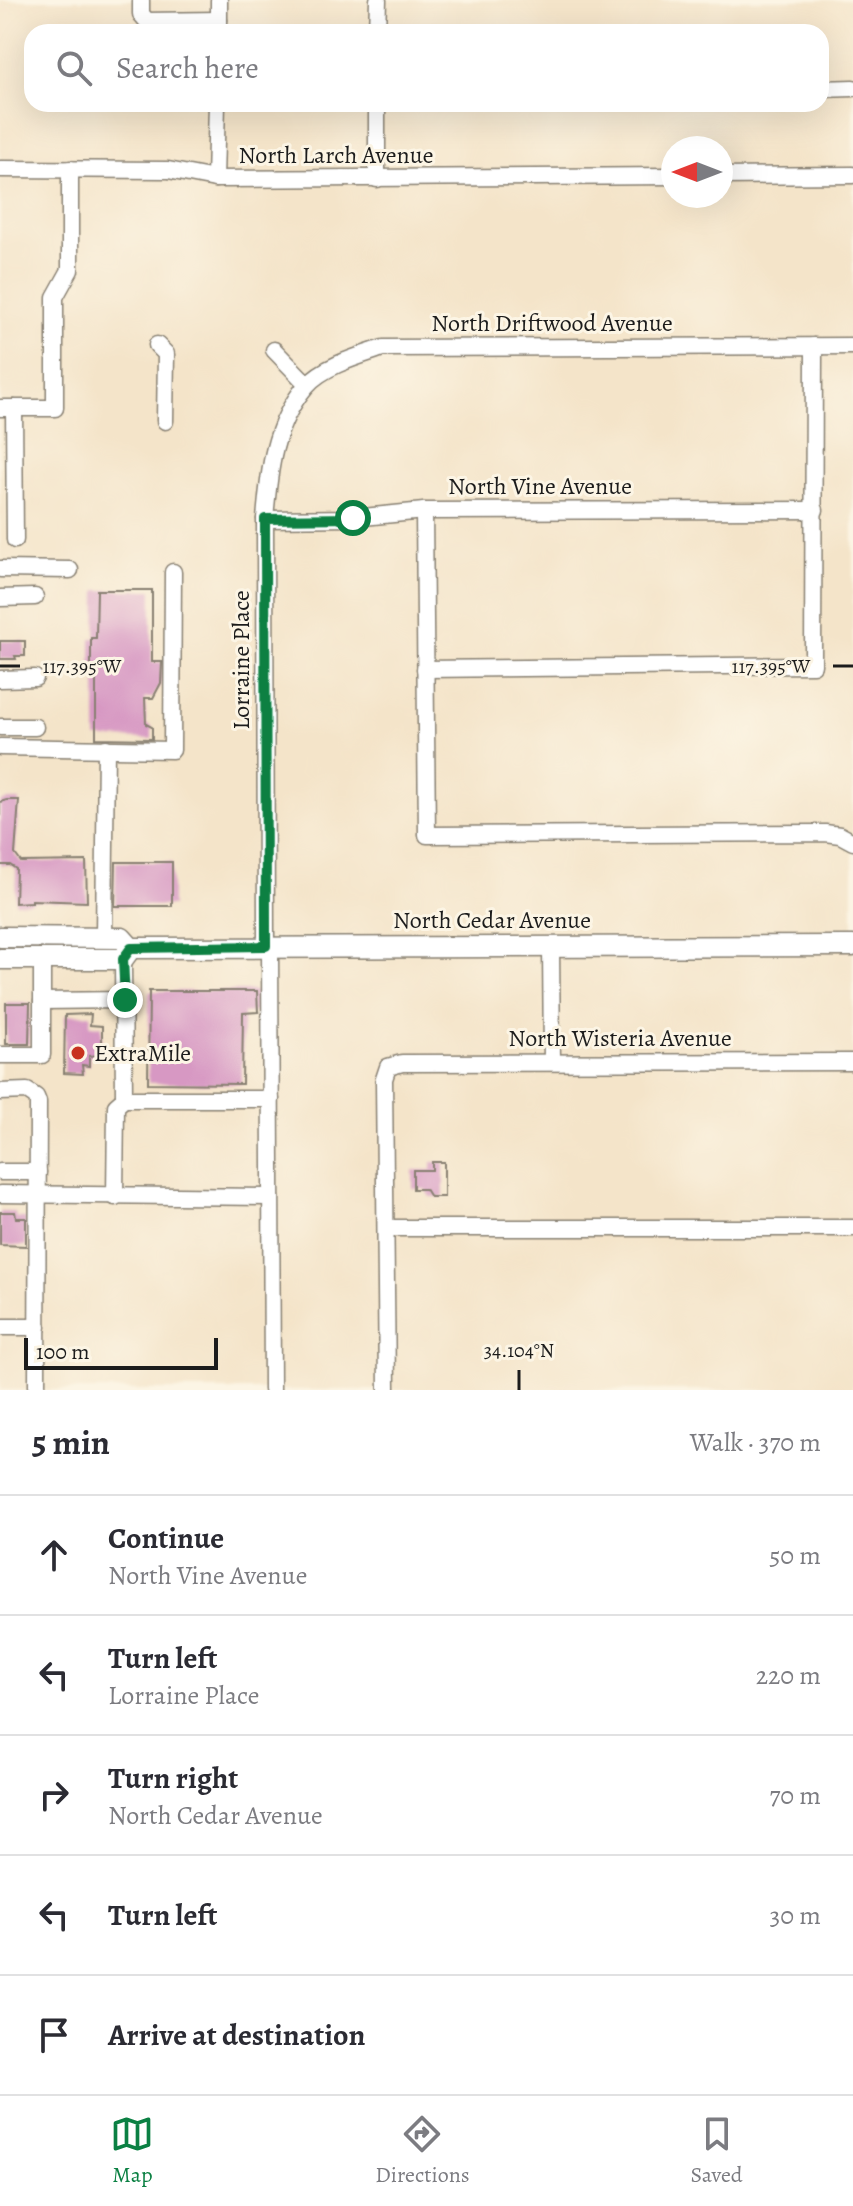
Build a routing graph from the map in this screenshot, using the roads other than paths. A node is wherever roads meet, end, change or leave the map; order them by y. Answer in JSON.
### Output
{"nodes":[{"id":1,"x":141,"y":0,"type":"edge"},
{"id":2,"x":219,"y":0,"type":"edge"},
{"id":3,"x":378,"y":0,"type":"edge"},
{"id":4,"x":190,"y":24,"type":"edge"},
{"id":5,"x":219,"y":24,"type":"edge"},
{"id":6,"x":377,"y":24,"type":"edge"},
{"id":7,"x":853,"y":88,"type":"edge"},
{"id":8,"x":829,"y":89,"type":"edge"},
{"id":9,"x":217,"y":112,"type":"edge"},
{"id":10,"x":377,"y":112,"type":"edge"},
{"id":11,"x":0,"y":169,"type":"edge"},
{"id":12,"x":70,"y":169,"type":"junction"},
{"id":13,"x":853,"y":175,"type":"edge"},
{"id":14,"x":661,"y":176,"type":"edge"},
{"id":15,"x":733,"y":176,"type":"edge"},
{"id":16,"x":215,"y":179,"type":"junction"},
{"id":17,"x":377,"y":179,"type":"junction"},
{"id":18,"x":157,"y":345,"type":"dead end"},
{"id":19,"x":814,"y":346,"type":"junction"},
{"id":20,"x":853,"y":346,"type":"edge"},
{"id":21,"x":274,"y":350,"type":"dead end"},
{"id":22,"x":307,"y":384,"type":"junction"},
{"id":23,"x":7,"y":408,"type":"edge"},
{"id":24,"x":165,"y":421,"type":"dead end"},
{"id":25,"x":815,"y":510,"type":"junction"},
{"id":26,"x":424,"y":511,"type":"junction"},
{"id":27,"x":265,"y":519,"type":"junction"},
{"id":28,"x":15,"y":540,"type":"dead end"},
{"id":29,"x":0,"y":569,"type":"edge"},
{"id":30,"x":70,"y":570,"type":"dead end"},
{"id":31,"x":173,"y":572,"type":"dead end"},
{"id":32,"x":35,"y":597,"type":"dead end"},
{"id":33,"x":0,"y":598,"type":"edge"},
{"id":34,"x":0,"y":668,"type":"edge"},
{"id":35,"x":425,"y":669,"type":"junction"},
{"id":36,"x":0,"y":679,"type":"edge"},
{"id":37,"x":0,"y":727,"type":"edge"},
{"id":38,"x":35,"y":727,"type":"dead end"},
{"id":39,"x":0,"y":747,"type":"edge"},
{"id":40,"x":106,"y":748,"type":"junction"},
{"id":41,"x":853,"y":842,"type":"edge"},
{"id":42,"x":0,"y":937,"type":"edge"},
{"id":43,"x":104,"y":938,"type":"junction"},
{"id":44,"x":268,"y":946,"type":"junction"},
{"id":45,"x":853,"y":946,"type":"edge"},
{"id":46,"x":551,"y":947,"type":"junction"},
{"id":47,"x":127,"y":953,"type":"junction"},
{"id":48,"x":0,"y":959,"type":"edge"},
{"id":49,"x":42,"y":959,"type":"junction"},
{"id":50,"x":125,"y":1000,"type":"junction"},
{"id":51,"x":42,"y":1001,"type":"junction"},
{"id":52,"x":0,"y":1055,"type":"edge"},
{"id":53,"x":552,"y":1062,"type":"junction"},
{"id":54,"x":853,"y":1062,"type":"edge"},
{"id":55,"x":0,"y":1092,"type":"edge"},
{"id":56,"x":124,"y":1099,"type":"junction"},
{"id":57,"x":271,"y":1099,"type":"junction"},
{"id":58,"x":0,"y":1172,"type":"edge"},
{"id":59,"x":38,"y":1172,"type":"junction"},
{"id":60,"x":0,"y":1194,"type":"edge"},
{"id":61,"x":38,"y":1196,"type":"junction"},
{"id":62,"x":115,"y":1197,"type":"junction"},
{"id":63,"x":271,"y":1197,"type":"junction"},
{"id":64,"x":388,"y":1228,"type":"junction"},
{"id":65,"x":853,"y":1228,"type":"edge"},
{"id":66,"x":0,"y":1327,"type":"edge"},
{"id":67,"x":38,"y":1327,"type":"junction"},
{"id":68,"x":37,"y":1390,"type":"edge"},
{"id":69,"x":272,"y":1390,"type":"edge"},
{"id":70,"x":387,"y":1390,"type":"edge"}],
"edges":[{"from":1,"to":4,"type":"street"},
{"from":2,"to":5,"type":"street"},
{"from":3,"to":6,"type":"street"},
{"from":7,"to":8,"type":"street"},
{"from":9,"to":16,"type":"street"},
{"from":10,"to":17,"type":"street"},
{"from":11,"to":12,"type":"street","name":"North Larch Avenue"},
{"from":12,"to":16,"type":"street","name":"North Larch Avenue"},
{"from":12,"to":23,"type":"street"},
{"from":13,"to":15,"type":"street"},
{"from":14,"to":17,"type":"street","name":"North Larch Avenue"},
{"from":16,"to":17,"type":"street","name":"North Larch Avenue"},
{"from":18,"to":24,"type":"street"},
{"from":19,"to":20,"type":"street","name":"North Driftwood Avenue"},
{"from":19,"to":22,"type":"street","name":"North Driftwood Avenue"},
{"from":19,"to":25,"type":"street"},
{"from":21,"to":22,"type":"street"},
{"from":22,"to":27,"type":"street","name":"Lorraine Place"},
{"from":23,"to":28,"type":"street"},
{"from":25,"to":26,"type":"street","name":"North Vine Avenue"},
{"from":25,"to":35,"type":"street"},
{"from":26,"to":27,"type":"street","name":"North Vine Avenue"},
{"from":26,"to":35,"type":"street"},
{"from":27,"to":44,"type":"street","name":"Lorraine Place"},
{"from":29,"to":30,"type":"street"},
{"from":31,"to":40,"type":"street"},
{"from":32,"to":33,"type":"street"},
{"from":34,"to":36,"type":"street"},
{"from":35,"to":41,"type":"street"},
{"from":37,"to":38,"type":"street"},
{"from":39,"to":40,"type":"street"},
{"from":40,"to":43,"type":"street"},
{"from":42,"to":43,"type":"main road","name":"North Cedar Avenue"},
{"from":43,"to":47,"type":"main road","name":"North Cedar Avenue"},
{"from":44,"to":46,"type":"main road","name":"North Cedar Avenue"},
{"from":44,"to":47,"type":"main road","name":"North Cedar Avenue"},
{"from":44,"to":57,"type":"street","name":"Lorraine Place"},
{"from":45,"to":46,"type":"main road","name":"North Cedar Avenue"},
{"from":46,"to":53,"type":"street"},
{"from":47,"to":49,"type":"main road","name":"North Cedar Avenue"},
{"from":47,"to":50,"type":"street"},
{"from":48,"to":49,"type":"main road","name":"North Cedar Avenue"},
{"from":49,"to":51,"type":"street"},
{"from":50,"to":51,"type":"street"},
{"from":50,"to":56,"type":"street"},
{"from":51,"to":52,"type":"street"},
{"from":53,"to":54,"type":"street","name":"North Wisteria Avenue"},
{"from":53,"to":64,"type":"street","name":"North Wisteria Avenue"},
{"from":55,"to":59,"type":"street"},
{"from":56,"to":57,"type":"street"},
{"from":56,"to":62,"type":"street"},
{"from":57,"to":63,"type":"street","name":"Lorraine Place"},
{"from":58,"to":59,"type":"street"},
{"from":59,"to":61,"type":"street"},
{"from":60,"to":61,"type":"street"},
{"from":61,"to":62,"type":"street"},
{"from":61,"to":67,"type":"street"},
{"from":62,"to":63,"type":"street"},
{"from":63,"to":69,"type":"street","name":"Lorraine Place"},
{"from":64,"to":65,"type":"street"},
{"from":64,"to":70,"type":"street"},
{"from":66,"to":67,"type":"street"},
{"from":67,"to":68,"type":"street"}]}
